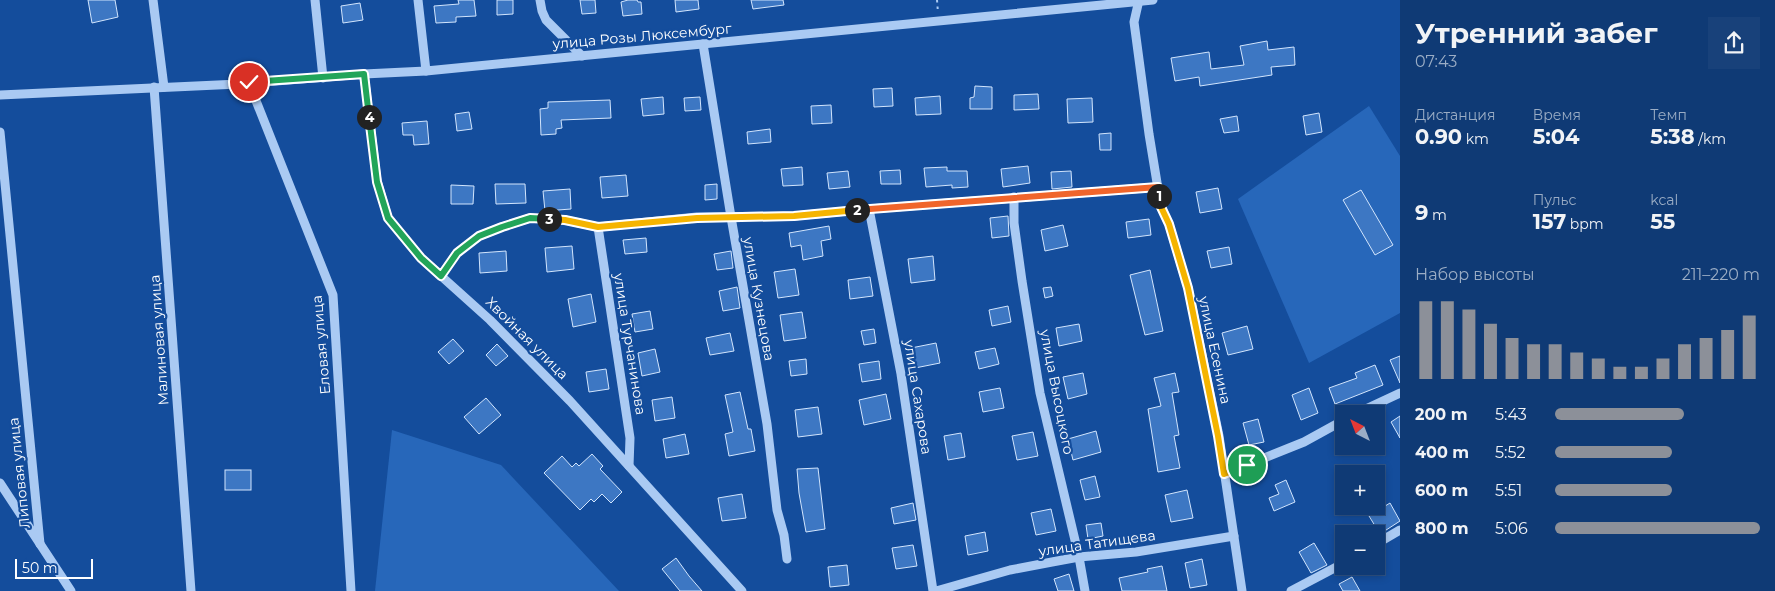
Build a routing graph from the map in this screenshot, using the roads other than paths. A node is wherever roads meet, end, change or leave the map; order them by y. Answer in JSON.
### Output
{"nodes":[{"id":1,"x":154,"y":0,"type":"edge"},
{"id":2,"x":315,"y":0,"type":"edge"},
{"id":3,"x":418,"y":0,"type":"edge"},
{"id":4,"x":540,"y":0,"type":"edge"},
{"id":5,"x":1153,"y":0,"type":"edge"},
{"id":6,"x":1139,"y":1,"type":"edge"},
{"id":7,"x":703,"y":44,"type":"junction"},
{"id":8,"x":582,"y":56,"type":"junction"},
{"id":9,"x":426,"y":71,"type":"junction"},
{"id":10,"x":364,"y":74,"type":"junction"},
{"id":11,"x":323,"y":78,"type":"junction"},
{"id":12,"x":249,"y":82,"type":"junction"},
{"id":13,"x":159,"y":87,"type":"junction"},
{"id":14,"x":0,"y":95,"type":"edge"},
{"id":15,"x":0,"y":132,"type":"edge"},
{"id":16,"x":1158,"y":187,"type":"junction"},
{"id":17,"x":1014,"y":197,"type":"junction"},
{"id":18,"x":869,"y":209,"type":"junction"},
{"id":19,"x":731,"y":217,"type":"junction"},
{"id":20,"x":598,"y":227,"type":"junction"},
{"id":21,"x":441,"y":276,"type":"junction"},
{"id":22,"x":1400,"y":394,"type":"edge"},
{"id":23,"x":1375,"y":405,"type":"edge"},
{"id":24,"x":1335,"y":425,"type":"edge"},
{"id":25,"x":629,"y":466,"type":"junction"},
{"id":26,"x":1224,"y":474,"type":"junction"},
{"id":27,"x":0,"y":483,"type":"edge"},
{"id":28,"x":1400,"y":530,"type":"edge"},
{"id":29,"x":1234,"y":536,"type":"junction"},
{"id":30,"x":1385,"y":539,"type":"edge"},
{"id":31,"x":40,"y":544,"type":"junction"},
{"id":32,"x":1080,"y":557,"type":"junction"},
{"id":33,"x":787,"y":559,"type":"dead end"},
{"id":34,"x":1335,"y":568,"type":"edge"},
{"id":35,"x":71,"y":591,"type":"edge"},
{"id":36,"x":192,"y":591,"type":"edge"},
{"id":37,"x":351,"y":591,"type":"edge"},
{"id":38,"x":742,"y":591,"type":"edge"},
{"id":39,"x":935,"y":591,"type":"edge"},
{"id":40,"x":1085,"y":591,"type":"edge"},
{"id":41,"x":1242,"y":591,"type":"edge"},
{"id":42,"x":1291,"y":591,"type":"edge"}],
"edges":[{"from":1,"to":13,"type":"street","name":"Малиновая улица"},
{"from":2,"to":11,"type":"street"},
{"from":3,"to":9,"type":"street"},
{"from":4,"to":8,"type":"street"},
{"from":5,"to":6,"type":"street","name":"улица Розы Люксембург"},
{"from":6,"to":7,"type":"street","name":"улица Розы Люксембург"},
{"from":6,"to":16,"type":"street","name":"улица Есенина"},
{"from":7,"to":8,"type":"street","name":"улица Розы Люксембург"},
{"from":7,"to":19,"type":"street","name":"улица Кузнецова"},
{"from":8,"to":9,"type":"street","name":"улица Розы Люксембург"},
{"from":9,"to":10,"type":"street","name":"улица Розы Люксембург"},
{"from":10,"to":11,"type":"street","name":"улица Розы Люксембург"},
{"from":10,"to":21,"type":"street","name":"Хвойная улица"},
{"from":11,"to":12,"type":"street","name":"улица Розы Люксембург"},
{"from":12,"to":13,"type":"street","name":"улица Розы Люксембург"},
{"from":12,"to":37,"type":"street","name":"Еловая улица"},
{"from":13,"to":14,"type":"street","name":"улица Розы Люксембург"},
{"from":13,"to":36,"type":"street","name":"Малиновая улица"},
{"from":15,"to":31,"type":"street","name":"Липовая улица"},
{"from":16,"to":17,"type":"street"},
{"from":16,"to":26,"type":"street","name":"улица Есенина"},
{"from":17,"to":18,"type":"street"},
{"from":17,"to":32,"type":"street","name":"улица Высоцкого"},
{"from":18,"to":19,"type":"street"},
{"from":18,"to":39,"type":"street","name":"улица Сахарова"},
{"from":19,"to":20,"type":"street"},
{"from":19,"to":33,"type":"street","name":"улица Кузнецова"},
{"from":20,"to":21,"type":"street"},
{"from":20,"to":25,"type":"street","name":"улица Турчанинова"},
{"from":21,"to":25,"type":"street","name":"Хвойная улица"},
{"from":22,"to":23,"type":"street"},
{"from":24,"to":26,"type":"street"},
{"from":25,"to":38,"type":"street","name":"Хвойная улица"},
{"from":26,"to":29,"type":"street","name":"улица Есенина"},
{"from":27,"to":31,"type":"street"},
{"from":28,"to":30,"type":"street"},
{"from":29,"to":32,"type":"street","name":"улица Татищева"},
{"from":29,"to":41,"type":"street","name":"улица Есенина"},
{"from":31,"to":35,"type":"street"},
{"from":32,"to":39,"type":"street","name":"улица Татищева"},
{"from":32,"to":40,"type":"street","name":"улица Высоцкого"},
{"from":34,"to":42,"type":"street"}]}
